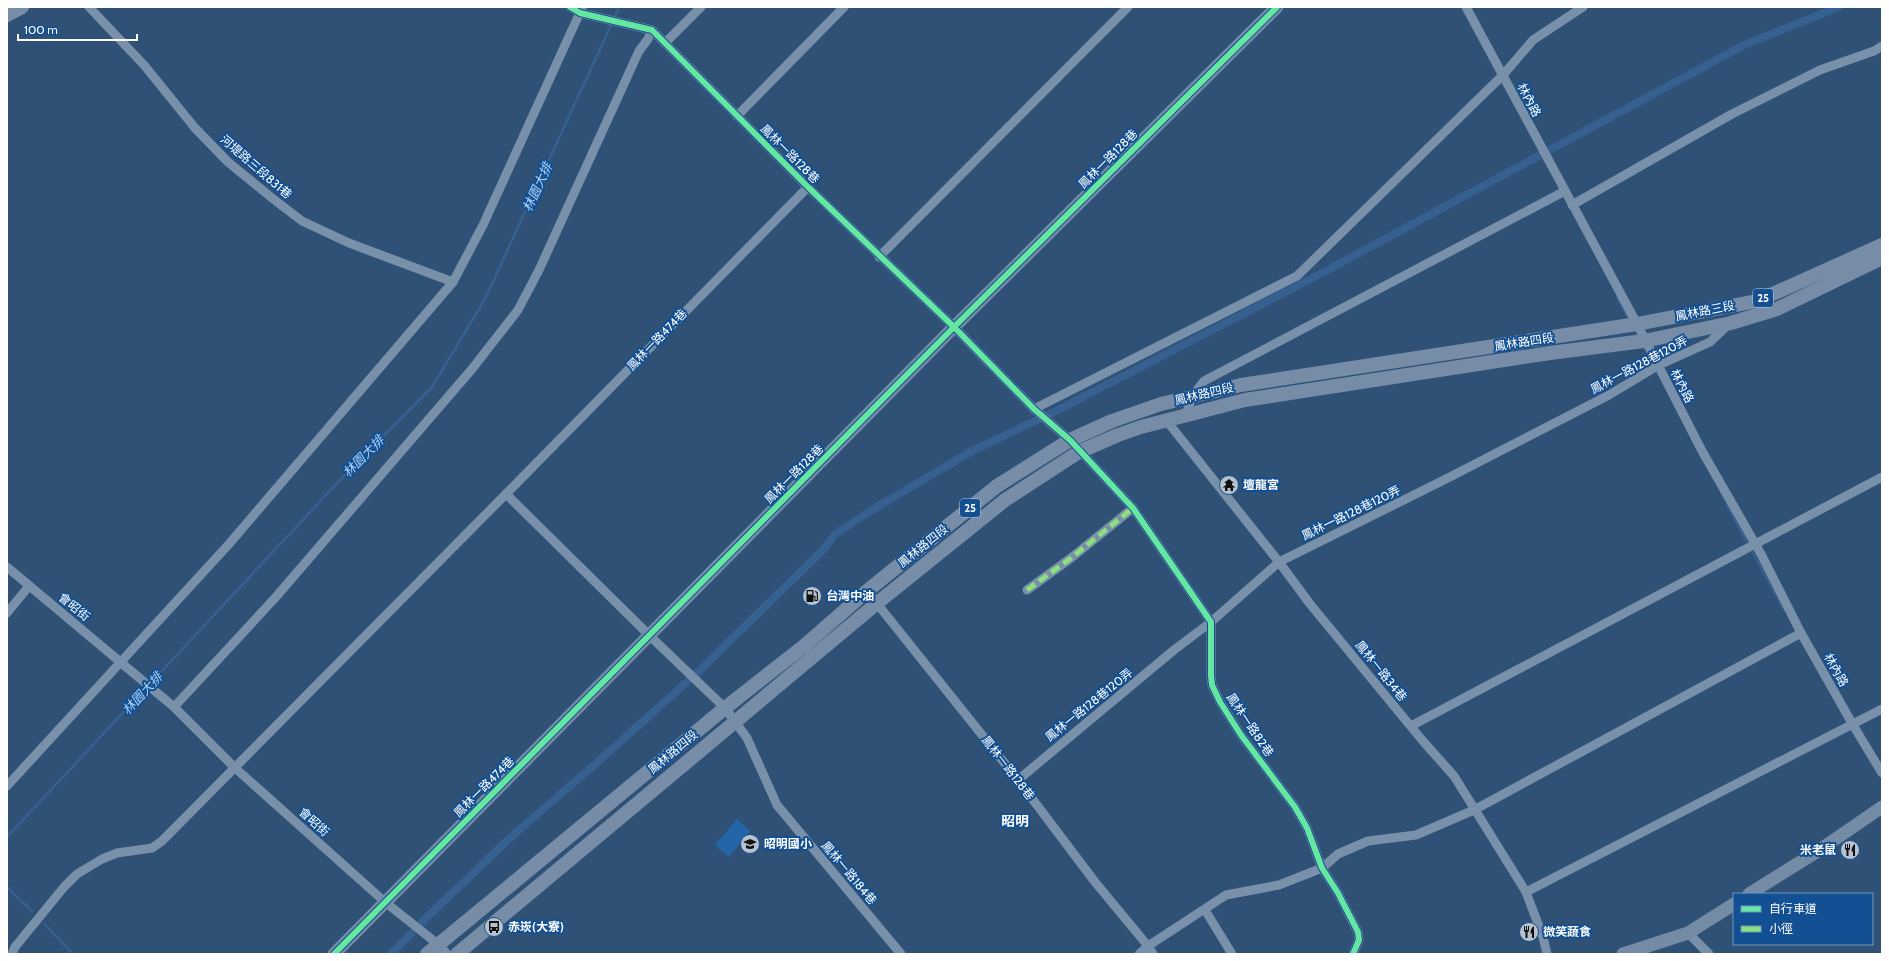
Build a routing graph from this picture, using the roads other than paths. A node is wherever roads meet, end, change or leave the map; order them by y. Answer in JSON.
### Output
{"nodes":[{"id":1,"x":22,"y":7,"type":"edge"},
{"id":2,"x":89,"y":7,"type":"edge"},
{"id":3,"x":570,"y":7,"type":"edge"},
{"id":4,"x":701,"y":7,"type":"edge"},
{"id":5,"x":844,"y":7,"type":"edge"},
{"id":6,"x":1128,"y":7,"type":"edge"},
{"id":7,"x":1277,"y":7,"type":"edge"},
{"id":8,"x":1466,"y":7,"type":"edge"},
{"id":9,"x":1583,"y":7,"type":"edge"},
{"id":10,"x":584,"y":11,"type":"edge"},
{"id":11,"x":7,"y":15,"type":"edge"},
{"id":12,"x":649,"y":29,"type":"junction"},
{"id":13,"x":665,"y":43,"type":"junction"},
{"id":14,"x":1882,"y":46,"type":"edge"},
{"id":15,"x":1503,"y":75,"type":"junction"},
{"id":16,"x":737,"y":116,"type":"junction"},
{"id":17,"x":808,"y":187,"type":"junction"},
{"id":18,"x":1565,"y":191,"type":"junction"},
{"id":19,"x":1572,"y":204,"type":"junction"},
{"id":20,"x":1882,"y":245,"type":"edge"},
{"id":21,"x":879,"y":257,"type":"junction"},
{"id":22,"x":1882,"y":258,"type":"edge"},
{"id":23,"x":453,"y":282,"type":"junction"},
{"id":24,"x":1731,"y":323,"type":"junction"},
{"id":25,"x":1637,"y":324,"type":"junction"},
{"id":26,"x":954,"y":327,"type":"junction"},
{"id":27,"x":1644,"y":341,"type":"junction"},
{"id":28,"x":1659,"y":365,"type":"junction"},
{"id":29,"x":1193,"y":396,"type":"junction"},
{"id":30,"x":1037,"y":411,"type":"junction"},
{"id":31,"x":1186,"y":414,"type":"junction"},
{"id":32,"x":1166,"y":420,"type":"junction"},
{"id":33,"x":1070,"y":440,"type":"junction"},
{"id":34,"x":1079,"y":452,"type":"junction"},
{"id":35,"x":1882,"y":477,"type":"edge"},
{"id":36,"x":506,"y":494,"type":"junction"},
{"id":37,"x":1133,"y":508,"type":"junction"},
{"id":38,"x":1755,"y":544,"type":"junction"},
{"id":39,"x":1279,"y":562,"type":"junction"},
{"id":40,"x":7,"y":567,"type":"edge"},
{"id":41,"x":29,"y":586,"type":"junction"},
{"id":42,"x":1028,"y":590,"type":"dead end"},
{"id":43,"x":867,"y":591,"type":"junction"},
{"id":44,"x":876,"y":604,"type":"junction"},
{"id":45,"x":7,"y":613,"type":"edge"},
{"id":46,"x":1211,"y":622,"type":"junction"},
{"id":47,"x":1801,"y":633,"type":"junction"},
{"id":48,"x":650,"y":636,"type":"junction"},
{"id":49,"x":124,"y":664,"type":"junction"},
{"id":50,"x":171,"y":706,"type":"junction"},
{"id":51,"x":725,"y":708,"type":"junction"},
{"id":52,"x":1882,"y":709,"type":"edge"},
{"id":53,"x":736,"y":722,"type":"junction"},
{"id":54,"x":1853,"y":725,"type":"junction"},
{"id":55,"x":1411,"y":726,"type":"junction"},
{"id":56,"x":234,"y":767,"type":"junction"},
{"id":57,"x":1882,"y":773,"type":"edge"},
{"id":58,"x":1018,"y":780,"type":"junction"},
{"id":59,"x":7,"y":786,"type":"edge"},
{"id":60,"x":1882,"y":807,"type":"edge"},
{"id":61,"x":1474,"y":810,"type":"junction"},
{"id":62,"x":1322,"y":868,"type":"junction"},
{"id":63,"x":1526,"y":892,"type":"junction"},
{"id":64,"x":1751,"y":893,"type":"edge"},
{"id":65,"x":386,"y":902,"type":"junction"},
{"id":66,"x":1733,"y":905,"type":"edge"},
{"id":67,"x":1205,"y":910,"type":"junction"},
{"id":68,"x":1688,"y":933,"type":"junction"},
{"id":69,"x":443,"y":949,"type":"edge"},
{"id":70,"x":1150,"y":950,"type":"edge"},
{"id":71,"x":12,"y":954,"type":"edge"},
{"id":72,"x":334,"y":954,"type":"edge"},
{"id":73,"x":427,"y":954,"type":"edge"},
{"id":74,"x":457,"y":954,"type":"edge"},
{"id":75,"x":901,"y":954,"type":"edge"},
{"id":76,"x":1139,"y":954,"type":"edge"},
{"id":77,"x":1232,"y":954,"type":"edge"},
{"id":78,"x":1353,"y":954,"type":"edge"},
{"id":79,"x":1547,"y":954,"type":"edge"},
{"id":80,"x":1623,"y":954,"type":"edge"},
{"id":81,"x":1709,"y":954,"type":"edge"}],
"edges":[{"from":1,"to":11,"type":"main road"},
{"from":2,"to":23,"type":"street","name":"河堤路三段831巷"},
{"from":3,"to":10,"type":"street"},
{"from":4,"to":13,"type":"street"},
{"from":5,"to":16,"type":"street"},
{"from":6,"to":21,"type":"street"},
{"from":7,"to":26,"type":"street","name":"鳳林一路128巷"},
{"from":8,"to":15,"type":"street","name":"林內路"},
{"from":9,"to":15,"type":"street"},
{"from":10,"to":12,"type":"street"},
{"from":10,"to":23,"type":"street"},
{"from":12,"to":13,"type":"street","name":"鳳林一路128巷"},
{"from":12,"to":50,"type":"street"},
{"from":13,"to":16,"type":"street","name":"鳳林一路128巷"},
{"from":14,"to":19,"type":"street"},
{"from":15,"to":18,"type":"street","name":"林內路"},
{"from":15,"to":30,"type":"street"},
{"from":16,"to":17,"type":"street","name":"鳳林一路128巷"},
{"from":17,"to":21,"type":"street","name":"鳳林一路128巷"},
{"from":17,"to":36,"type":"street","name":"鳳林一路474巷"},
{"from":18,"to":19,"type":"street","name":"林內路"},
{"from":18,"to":29,"type":"street"},
{"from":19,"to":25,"type":"street","name":"林內路"},
{"from":20,"to":25,"type":"main road","name":"鳳林路三段","number":"25"},
{"from":21,"to":26,"type":"street","name":"鳳林一路128巷"},
{"from":22,"to":24,"type":"main road","name":"鳳林路三段","number":"25"},
{"from":23,"to":49,"type":"street"},
{"from":24,"to":27,"type":"main road","name":"鳳林路三段","number":"25"},
{"from":24,"to":28,"type":"street","name":"鳳林一路128巷120弄"},
{"from":25,"to":27,"type":"street","name":"林內路"},
{"from":25,"to":29,"type":"main road","name":"鳳林路四段","number":"25"},
{"from":26,"to":30,"type":"street","name":"鳳林一路128巷"},
{"from":26,"to":48,"type":"street","name":"鳳林一路128巷"},
{"from":27,"to":28,"type":"street","name":"林內路"},
{"from":27,"to":31,"type":"main road","name":"鳳林路四段","number":"25"},
{"from":28,"to":38,"type":"street","name":"林內路"},
{"from":28,"to":39,"type":"street","name":"鳳林一路128巷120弄"},
{"from":29,"to":31,"type":"street"},
{"from":29,"to":33,"type":"main road","name":"鳳林路四段","number":"25"},
{"from":30,"to":33,"type":"street","name":"鳳林一路128巷"},
{"from":31,"to":32,"type":"main road","name":"鳳林路四段","number":"25"},
{"from":32,"to":34,"type":"main road","name":"鳳林路四段","number":"25"},
{"from":32,"to":39,"type":"street","name":"鳳林一路34巷"},
{"from":33,"to":34,"type":"street"},
{"from":33,"to":43,"type":"main road","name":"鳳林路四段","number":"25"},
{"from":34,"to":37,"type":"street"},
{"from":34,"to":44,"type":"main road","name":"鳳林路四段","number":"25"},
{"from":35,"to":38,"type":"street"},
{"from":36,"to":48,"type":"street"},
{"from":36,"to":56,"type":"street","name":"鳳林一路474巷"},
{"from":37,"to":42,"type":"street"},
{"from":37,"to":46,"type":"street"},
{"from":38,"to":47,"type":"street","name":"林內路"},
{"from":38,"to":55,"type":"street"},
{"from":39,"to":46,"type":"street","name":"鳳林一路128巷120弄"},
{"from":39,"to":55,"type":"street","name":"鳳林一路34巷"},
{"from":40,"to":41,"type":"street","name":"會昭街"},
{"from":41,"to":45,"type":"street"},
{"from":41,"to":49,"type":"street","name":"會昭街"},
{"from":43,"to":44,"type":"street","name":"鳳林一路128巷"},
{"from":43,"to":51,"type":"main road","name":"鳳林路四段","number":"25"},
{"from":44,"to":53,"type":"main road","name":"鳳林路四段","number":"25"},
{"from":44,"to":58,"type":"street","name":"鳳林一路128巷"},
{"from":46,"to":58,"type":"street","name":"鳳林一路128巷120弄"},
{"from":46,"to":62,"type":"street","name":"鳳林一路82巷"},
{"from":47,"to":54,"type":"street","name":"林內路"},
{"from":47,"to":61,"type":"street"},
{"from":48,"to":51,"type":"street"},
{"from":48,"to":65,"type":"street","name":"鳳林一路474巷"},
{"from":49,"to":50,"type":"street","name":"會昭街"},
{"from":49,"to":59,"type":"street"},
{"from":50,"to":56,"type":"street","name":"會昭街"},
{"from":51,"to":53,"type":"street"},
{"from":51,"to":69,"type":"main road","name":"鳳林路四段","number":"25"},
{"from":52,"to":54,"type":"street"},
{"from":53,"to":74,"type":"main road","name":"鳳林路四段","number":"25"},
{"from":53,"to":75,"type":"street","name":"鳳林一路184巷"},
{"from":54,"to":57,"type":"street","name":"林內路"},
{"from":54,"to":63,"type":"street"},
{"from":55,"to":61,"type":"street","name":"鳳林一路34巷"},
{"from":56,"to":65,"type":"street","name":"會昭街"},
{"from":56,"to":71,"type":"street","name":"鳳林一路474巷"},
{"from":58,"to":70,"type":"street","name":"鳳林一路128巷"},
{"from":60,"to":64,"type":"street"},
{"from":61,"to":62,"type":"street"},
{"from":61,"to":63,"type":"street","name":"鳳林一路34巷"},
{"from":62,"to":67,"type":"street"},
{"from":62,"to":78,"type":"street","name":"鳳林一路82巷"},
{"from":63,"to":79,"type":"street","name":"鳳林一路34巷"},
{"from":65,"to":69,"type":"street","name":"會昭街"},
{"from":65,"to":72,"type":"street","name":"鳳林一路474巷"},
{"from":66,"to":68,"type":"street"},
{"from":67,"to":70,"type":"street"},
{"from":67,"to":77,"type":"street"},
{"from":68,"to":80,"type":"street"},
{"from":68,"to":81,"type":"street"},
{"from":69,"to":73,"type":"main road","name":"鳳林路四段","number":"25"},
{"from":70,"to":76,"type":"street"}]}
